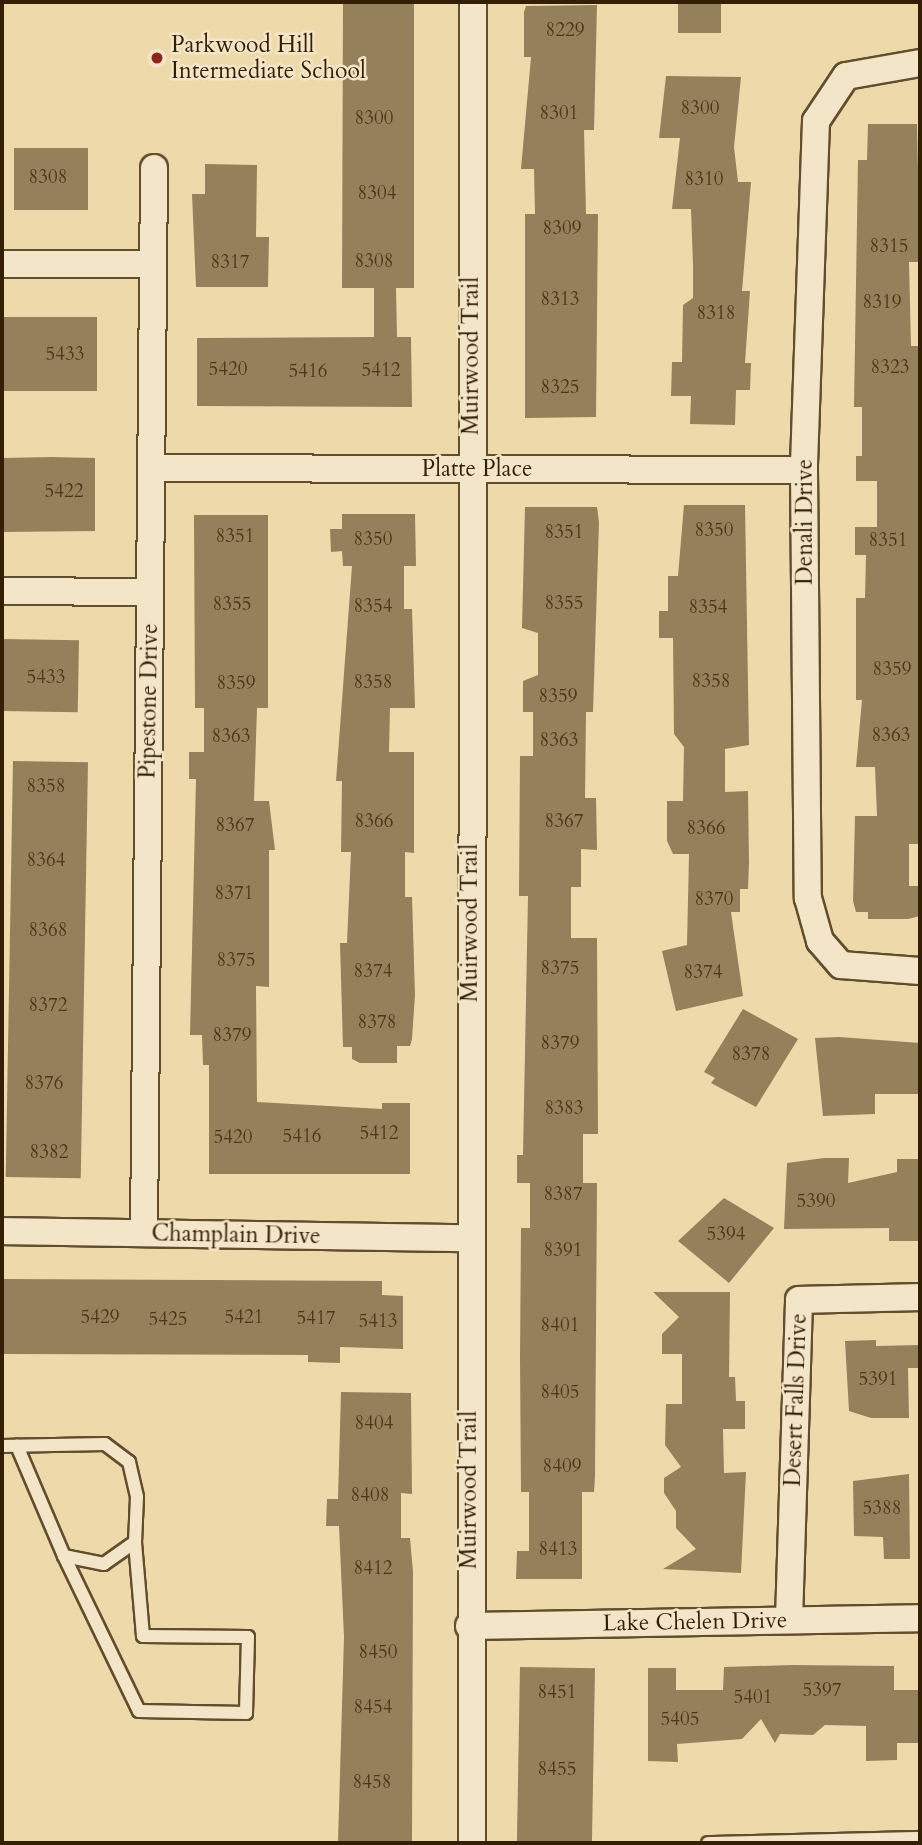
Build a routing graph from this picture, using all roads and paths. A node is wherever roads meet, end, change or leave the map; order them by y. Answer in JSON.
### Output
{"nodes":[{"id":1,"x":473,"y":2,"type":"edge"},
{"id":2,"x":920,"y":63,"type":"edge"},
{"id":3,"x":153,"y":168,"type":"dead end"},
{"id":4,"x":2,"y":264,"type":"edge"},
{"id":5,"x":152,"y":264,"type":"junction"},
{"id":6,"x":151,"y":468,"type":"junction"},
{"id":7,"x":471,"y":469,"type":"junction"},
{"id":8,"x":804,"y":470,"type":"junction"},
{"id":9,"x":2,"y":591,"type":"edge"},
{"id":10,"x":149,"y":592,"type":"junction"},
{"id":11,"x":920,"y":971,"type":"edge"},
{"id":12,"x":2,"y":1231,"type":"edge"},
{"id":13,"x":144,"y":1233,"type":"junction"},
{"id":14,"x":470,"y":1238,"type":"junction"},
{"id":15,"x":920,"y":1297,"type":"edge"},
{"id":16,"x":2,"y":1446,"type":"edge"},
{"id":17,"x":17,"y":1446,"type":"junction"},
{"id":18,"x":135,"y":1542,"type":"junction"},
{"id":19,"x":64,"y":1556,"type":"junction"},
{"id":20,"x":920,"y":1618,"type":"edge"},
{"id":21,"x":789,"y":1620,"type":"junction"},
{"id":22,"x":469,"y":1626,"type":"junction"},
{"id":23,"x":920,"y":1838,"type":"edge"},
{"id":24,"x":772,"y":1842,"type":"edge"},
{"id":25,"x":472,"y":1843,"type":"edge"},
{"id":26,"x":708,"y":1843,"type":"edge"}],
"edges":[{"from":1,"to":7,"type":"street","name":"Muirwood Trail"},
{"from":2,"to":8,"type":"street","name":"Denali Drive"},
{"from":3,"to":5,"type":"street","name":"Pipestone Drive"},
{"from":4,"to":5,"type":"street"},
{"from":5,"to":6,"type":"street","name":"Pipestone Drive"},
{"from":6,"to":7,"type":"street","name":"Platte Place"},
{"from":6,"to":10,"type":"street","name":"Pipestone Drive"},
{"from":7,"to":8,"type":"street","name":"Platte Place"},
{"from":7,"to":14,"type":"street","name":"Muirwood Trail"},
{"from":8,"to":11,"type":"street","name":"Denali Drive"},
{"from":9,"to":10,"type":"street"},
{"from":10,"to":13,"type":"street","name":"Pipestone Drive"},
{"from":12,"to":13,"type":"street","name":"Champlain Drive"},
{"from":13,"to":14,"type":"street","name":"Champlain Drive"},
{"from":14,"to":22,"type":"street","name":"Muirwood Trail"},
{"from":15,"to":21,"type":"street","name":"Desert Falls Drive"},
{"from":16,"to":17,"type":"lane"},
{"from":17,"to":18,"type":"lane"},
{"from":17,"to":19,"type":"lane"},
{"from":18,"to":19,"type":"lane"},
{"from":18,"to":19,"type":"lane"},
{"from":20,"to":21,"type":"street","name":"Lake Chelen Drive"},
{"from":21,"to":22,"type":"street","name":"Lake Chelen Drive"},
{"from":22,"to":25,"type":"street","name":"Muirwood Trail"},
{"from":23,"to":24,"type":"lane"},
{"from":24,"to":26,"type":"lane"}]}
